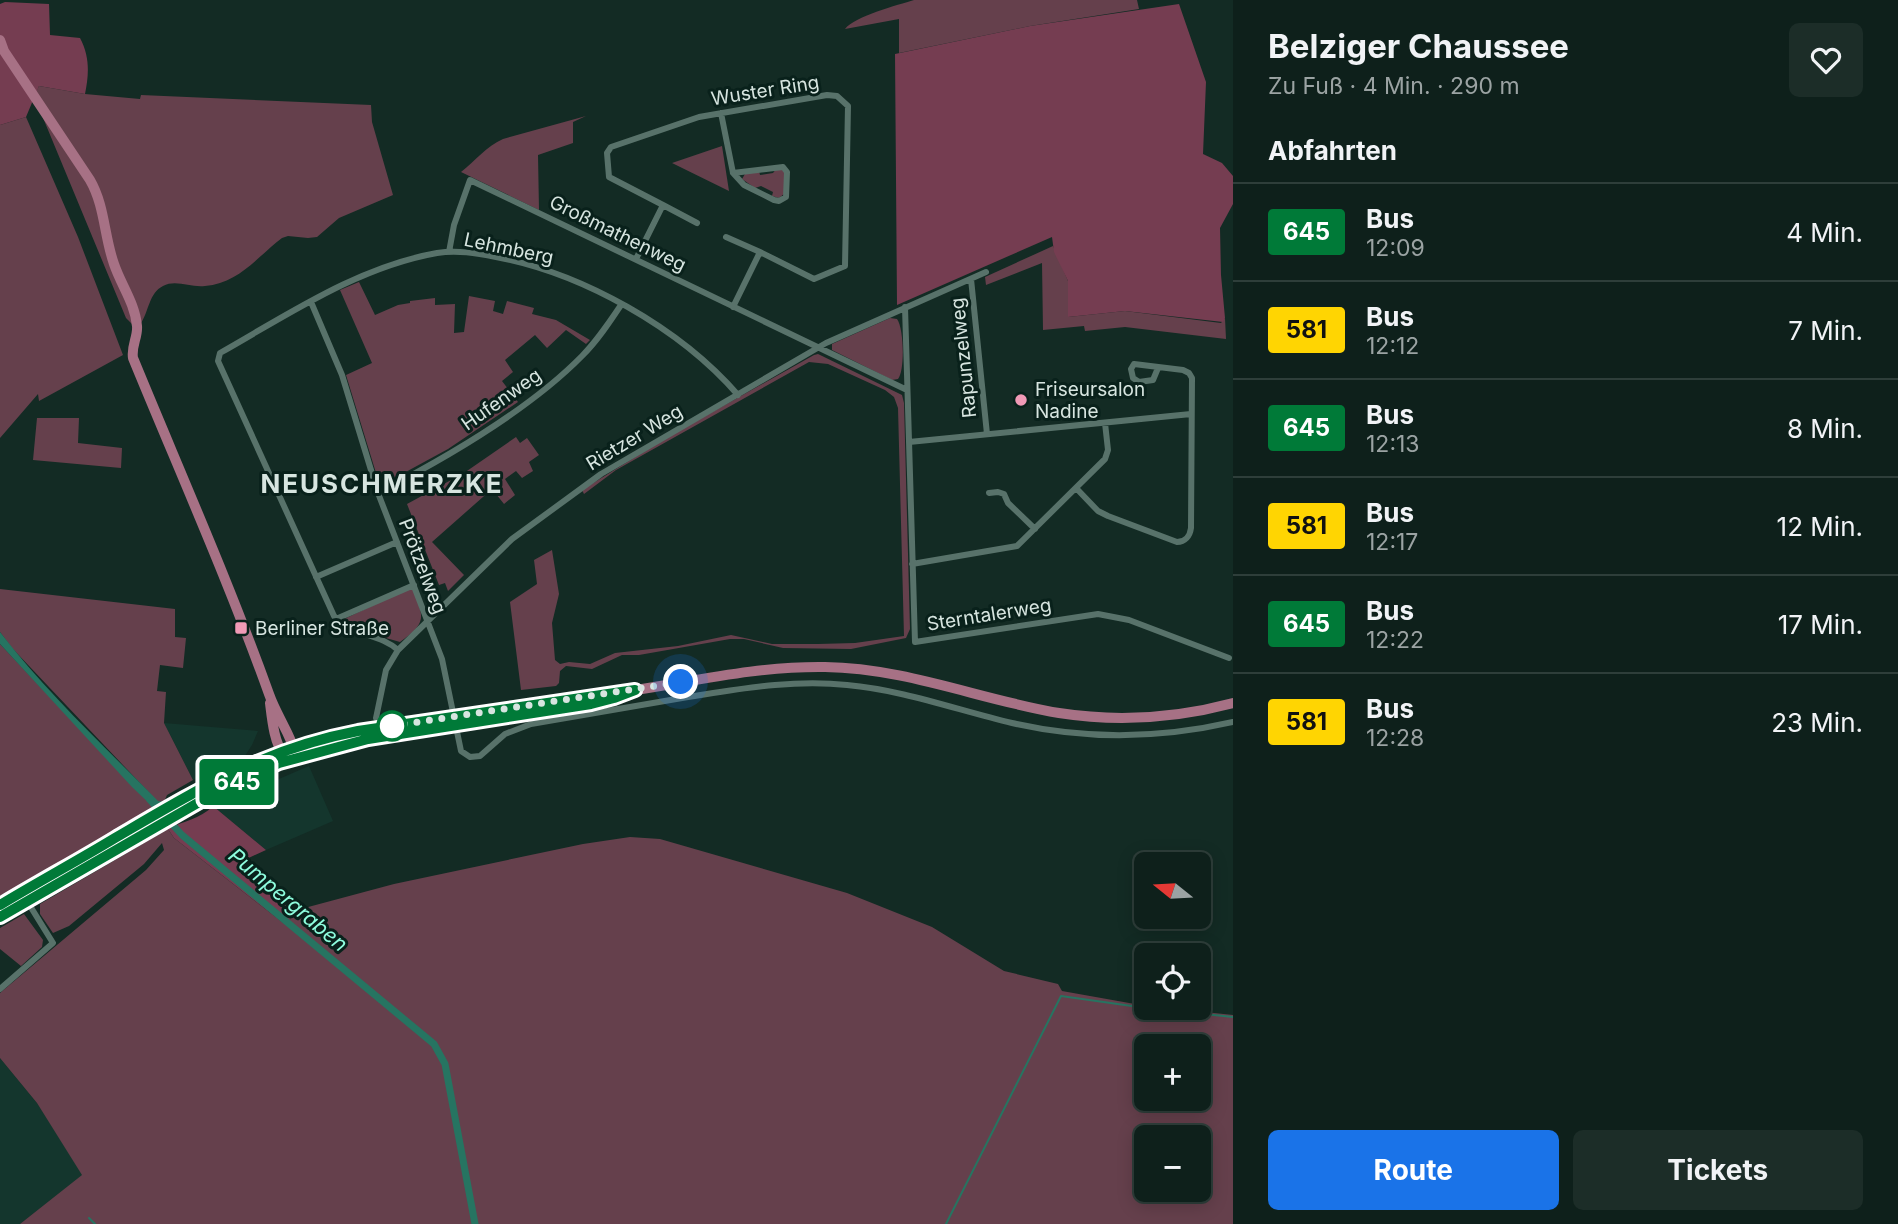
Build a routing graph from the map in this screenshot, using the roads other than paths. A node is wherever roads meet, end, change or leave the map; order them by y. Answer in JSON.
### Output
{"nodes":[{"id":1,"x":0,"y":40,"type":"edge"},
{"id":2,"x":721,"y":113,"type":"junction"},
{"id":3,"x":733,"y":173,"type":"junction"},
{"id":4,"x":663,"y":205,"type":"junction"},
{"id":5,"x":697,"y":223,"type":"dead end"},
{"id":6,"x":726,"y":237,"type":"dead end"},
{"id":7,"x":449,"y":251,"type":"junction"},
{"id":8,"x":760,"y":252,"type":"junction"},
{"id":9,"x":636,"y":260,"type":"junction"},
{"id":10,"x":986,"y":272,"type":"dead end"},
{"id":11,"x":971,"y":279,"type":"junction"},
{"id":12,"x":311,"y":302,"type":"junction"},
{"id":13,"x":621,"y":305,"type":"junction"},
{"id":14,"x":733,"y":307,"type":"junction"},
{"id":15,"x":905,"y":307,"type":"junction"},
{"id":16,"x":818,"y":348,"type":"junction"},
{"id":17,"x":1158,"y":368,"type":"dead end"},
{"id":18,"x":907,"y":390,"type":"junction"},
{"id":19,"x":738,"y":395,"type":"junction"},
{"id":20,"x":1191,"y":414,"type":"junction"},
{"id":21,"x":1105,"y":423,"type":"junction"},
{"id":22,"x":987,"y":434,"type":"junction"},
{"id":23,"x":909,"y":442,"type":"junction"},
{"id":24,"x":1076,"y":488,"type":"junction"},
{"id":25,"x":989,"y":493,"type":"dead end"},
{"id":26,"x":378,"y":494,"type":"junction"},
{"id":27,"x":1035,"y":530,"type":"junction"},
{"id":28,"x":397,"y":542,"type":"junction"},
{"id":29,"x":912,"y":564,"type":"junction"},
{"id":30,"x":316,"y":577,"type":"junction"},
{"id":31,"x":414,"y":585,"type":"junction"},
{"id":32,"x":336,"y":619,"type":"junction"},
{"id":33,"x":427,"y":621,"type":"junction"},
{"id":34,"x":398,"y":650,"type":"junction"},
{"id":35,"x":1229,"y":658,"type":"dead end"},
{"id":36,"x":270,"y":697,"type":"junction"},
{"id":37,"x":1233,"y":703,"type":"edge"},
{"id":38,"x":376,"y":718,"type":"dead end"},
{"id":39,"x":454,"y":721,"type":"junction"},
{"id":40,"x":1233,"y":722,"type":"edge"},
{"id":41,"x":294,"y":747,"type":"junction"},
{"id":42,"x":280,"y":751,"type":"junction"},
{"id":43,"x":293,"y":759,"type":"junction"},
{"id":44,"x":174,"y":817,"type":"junction"},
{"id":45,"x":27,"y":901,"type":"junction"},
{"id":46,"x":0,"y":917,"type":"edge"},
{"id":47,"x":0,"y":989,"type":"edge"}],
"edges":[{"from":1,"to":36,"type":"main road"},
{"from":2,"to":3,"type":"street"},
{"from":2,"to":4,"type":"street","name":"Wuster Ring"},
{"from":2,"to":8,"type":"street","name":"Wuster Ring"},
{"from":3,"to":3,"type":"street"},
{"from":4,"to":5,"type":"street","name":"Wuster Ring"},
{"from":4,"to":9,"type":"street"},
{"from":6,"to":8,"type":"street","name":"Wuster Ring"},
{"from":7,"to":9,"type":"street","name":"Großmathenweg"},
{"from":7,"to":12,"type":"street","name":"Lehmberg"},
{"from":7,"to":13,"type":"street","name":"Lehmberg"},
{"from":8,"to":14,"type":"street"},
{"from":9,"to":14,"type":"street","name":"Großmathenweg"},
{"from":10,"to":11,"type":"street","name":"Rietzer Weg"},
{"from":11,"to":15,"type":"street","name":"Rietzer Weg"},
{"from":11,"to":22,"type":"street","name":"Rapunzelweg"},
{"from":12,"to":26,"type":"street","name":"Prötzelweg"},
{"from":12,"to":30,"type":"street","name":"Lehmberg"},
{"from":13,"to":19,"type":"street","name":"Lehmberg"},
{"from":13,"to":26,"type":"street","name":"Hufenweg"},
{"from":14,"to":16,"type":"street","name":"Großmathenweg"},
{"from":15,"to":16,"type":"street","name":"Rietzer Weg"},
{"from":15,"to":18,"type":"street","name":"Sterntalerweg"},
{"from":16,"to":18,"type":"street"},
{"from":16,"to":19,"type":"street","name":"Rietzer Weg"},
{"from":17,"to":20,"type":"street"},
{"from":18,"to":23,"type":"street","name":"Sterntalerweg"},
{"from":19,"to":33,"type":"street","name":"Rietzer Weg"},
{"from":20,"to":21,"type":"street"},
{"from":20,"to":24,"type":"street"},
{"from":21,"to":22,"type":"street"},
{"from":21,"to":24,"type":"street"},
{"from":22,"to":23,"type":"street"},
{"from":23,"to":29,"type":"street","name":"Sterntalerweg"},
{"from":24,"to":27,"type":"street"},
{"from":25,"to":27,"type":"street"},
{"from":26,"to":28,"type":"street","name":"Prötzelweg"},
{"from":27,"to":29,"type":"street"},
{"from":28,"to":30,"type":"street"},
{"from":28,"to":31,"type":"street","name":"Prötzelweg"},
{"from":29,"to":35,"type":"street","name":"Sterntalerweg"},
{"from":30,"to":32,"type":"street"},
{"from":31,"to":32,"type":"street"},
{"from":31,"to":33,"type":"street","name":"Prötzelweg"},
{"from":32,"to":34,"type":"street"},
{"from":33,"to":34,"type":"street","name":"Rietzer Weg"},
{"from":33,"to":39,"type":"street","name":"Prötzelweg"},
{"from":34,"to":38,"type":"street","name":"Rietzer Weg"},
{"from":36,"to":41,"type":"main road"},
{"from":36,"to":42,"type":"main road"},
{"from":37,"to":39,"type":"main road"},
{"from":39,"to":40,"type":"street","name":"Prötzelweg"},
{"from":39,"to":41,"type":"main road"},
{"from":39,"to":43,"type":"main road"},
{"from":41,"to":42,"type":"main road"},
{"from":41,"to":43,"type":"main road"},
{"from":42,"to":43,"type":"main road"},
{"from":42,"to":44,"type":"main road"},
{"from":43,"to":44,"type":"main road"},
{"from":44,"to":45,"type":"main road"},
{"from":45,"to":46,"type":"main road"},
{"from":45,"to":47,"type":"street"}]}
